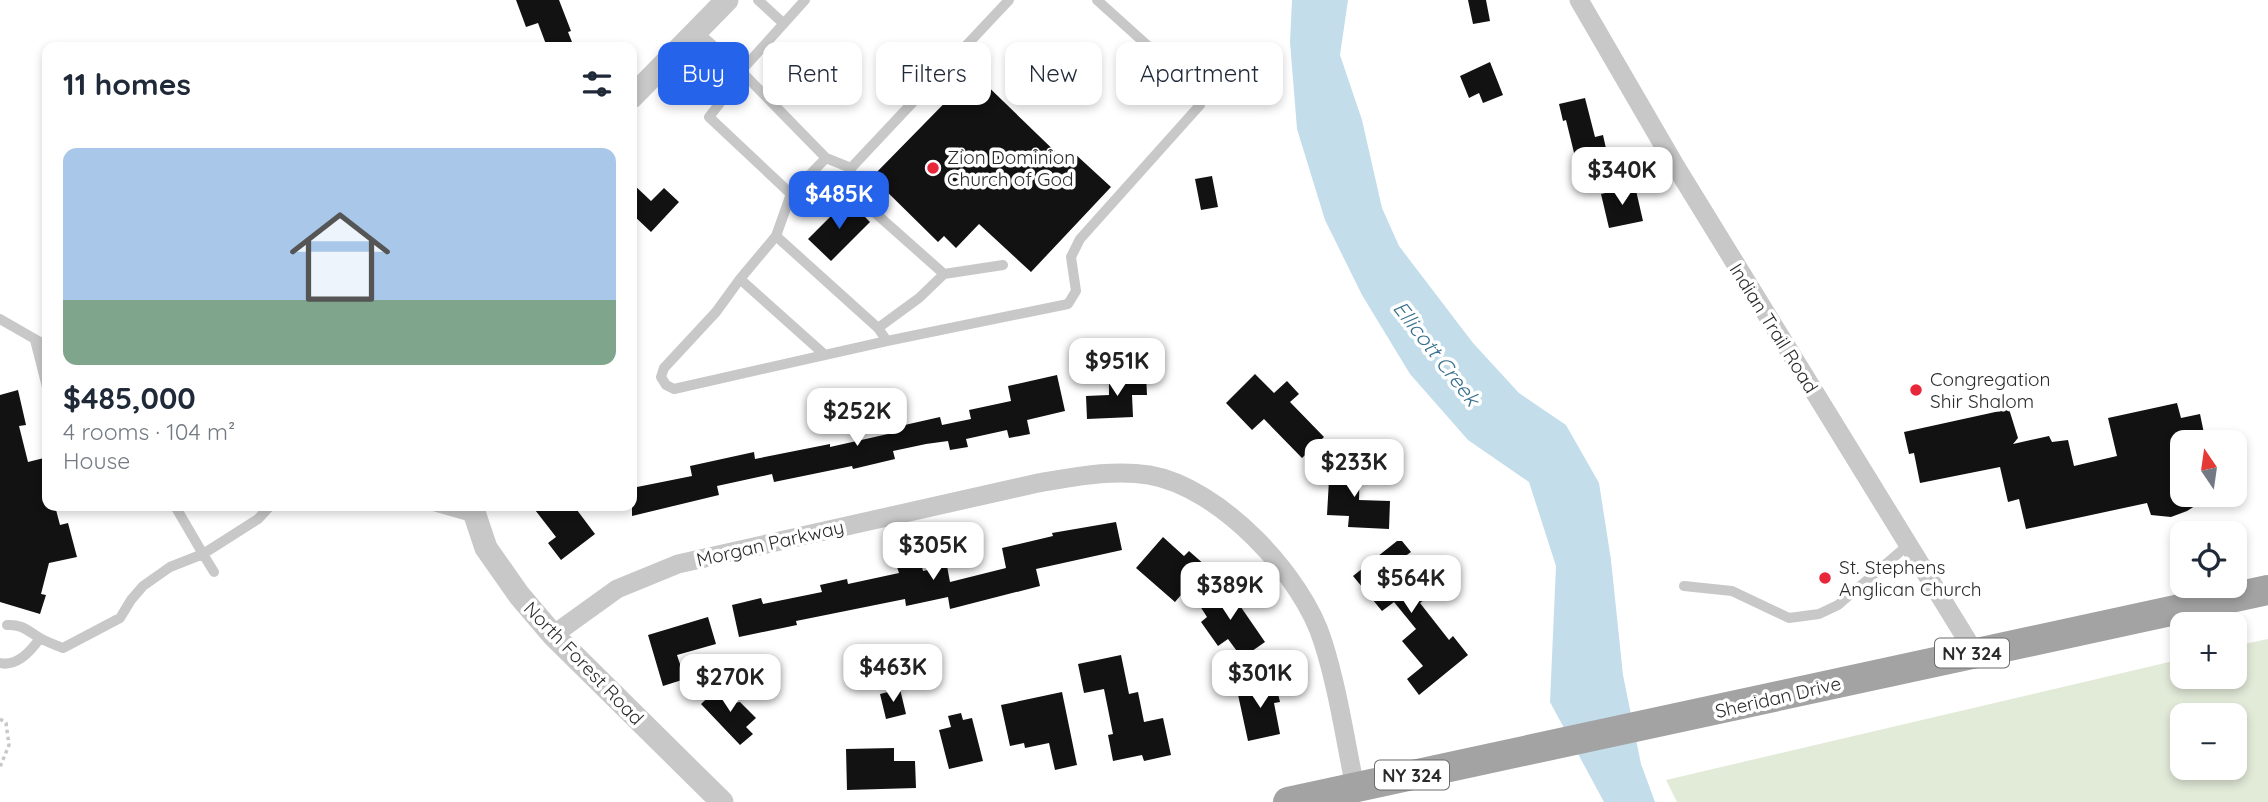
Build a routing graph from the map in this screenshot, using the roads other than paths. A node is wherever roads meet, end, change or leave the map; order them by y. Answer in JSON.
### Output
{"nodes":[{"id":1,"x":727,"y":0,"type":"edge"},
{"id":2,"x":758,"y":0,"type":"edge"},
{"id":3,"x":805,"y":0,"type":"edge"},
{"id":4,"x":1009,"y":0,"type":"edge"},
{"id":5,"x":1097,"y":0,"type":"edge"},
{"id":6,"x":1578,"y":0,"type":"edge"},
{"id":7,"x":783,"y":23,"type":"junction"},
{"id":8,"x":697,"y":30,"type":"junction"},
{"id":9,"x":710,"y":42,"type":"edge"},
{"id":10,"x":749,"y":62,"type":"edge"},
{"id":11,"x":749,"y":79,"type":"edge"},
{"id":12,"x":637,"y":92,"type":"edge"},
{"id":13,"x":718,"y":105,"type":"edge"},
{"id":14,"x":826,"y":158,"type":"junction"},
{"id":15,"x":851,"y":168,"type":"junction"},
{"id":16,"x":791,"y":194,"type":"junction"},
{"id":17,"x":776,"y":236,"type":"junction"},
{"id":18,"x":1003,"y":265,"type":"dead end"},
{"id":19,"x":944,"y":274,"type":"junction"},
{"id":20,"x":740,"y":279,"type":"junction"},
{"id":21,"x":0,"y":319,"type":"edge"},
{"id":22,"x":878,"y":328,"type":"junction"},
{"id":23,"x":35,"y":340,"type":"junction"},
{"id":24,"x":887,"y":341,"type":"junction"},
{"id":25,"x":42,"y":344,"type":"edge"},
{"id":26,"x":825,"y":355,"type":"junction"},
{"id":27,"x":42,"y":367,"type":"edge"},
{"id":28,"x":178,"y":511,"type":"edge"},
{"id":29,"x":265,"y":511,"type":"edge"},
{"id":30,"x":474,"y":512,"type":"edge"},
{"id":31,"x":1908,"y":545,"type":"junction"},
{"id":32,"x":203,"y":554,"type":"junction"},
{"id":33,"x":214,"y":572,"type":"dead end"},
{"id":34,"x":1684,"y":586,"type":"dead end"},
{"id":35,"x":2268,"y":590,"type":"edge"},
{"id":36,"x":7,"y":625,"type":"dead end"},
{"id":37,"x":553,"y":635,"type":"junction"},
{"id":38,"x":40,"y":638,"type":"junction"},
{"id":39,"x":1975,"y":653,"type":"junction"},
{"id":40,"x":0,"y":663,"type":"edge"},
{"id":41,"x":698,"y":780,"type":"junction"},
{"id":42,"x":1356,"y":787,"type":"junction"},
{"id":43,"x":709,"y":802,"type":"edge"},
{"id":44,"x":722,"y":802,"type":"edge"},
{"id":45,"x":1288,"y":802,"type":"edge"}],
"edges":[{"from":1,"to":8,"type":"street"},
{"from":2,"to":7,"type":"lane"},
{"from":3,"to":7,"type":"lane"},
{"from":4,"to":15,"type":"lane"},
{"from":5,"to":24,"type":"lane"},
{"from":6,"to":31,"type":"street","name":"Indian Trail Road"},
{"from":7,"to":10,"type":"lane"},
{"from":8,"to":9,"type":"lane"},
{"from":8,"to":12,"type":"street"},
{"from":11,"to":14,"type":"lane"},
{"from":13,"to":16,"type":"lane"},
{"from":14,"to":15,"type":"lane"},
{"from":14,"to":16,"type":"lane"},
{"from":15,"to":19,"type":"lane"},
{"from":16,"to":17,"type":"lane"},
{"from":17,"to":20,"type":"lane"},
{"from":17,"to":22,"type":"lane"},
{"from":18,"to":19,"type":"lane"},
{"from":19,"to":22,"type":"lane"},
{"from":20,"to":26,"type":"lane"},
{"from":20,"to":26,"type":"lane"},
{"from":21,"to":23,"type":"lane"},
{"from":22,"to":24,"type":"lane"},
{"from":23,"to":25,"type":"lane"},
{"from":23,"to":27,"type":"lane"},
{"from":24,"to":26,"type":"lane"},
{"from":28,"to":32,"type":"lane"},
{"from":29,"to":32,"type":"lane"},
{"from":30,"to":37,"type":"street","name":"North Forest Road"},
{"from":31,"to":34,"type":"lane"},
{"from":31,"to":39,"type":"street","name":"Indian Trail Road"},
{"from":32,"to":33,"type":"lane"},
{"from":32,"to":38,"type":"lane"},
{"from":35,"to":39,"type":"main road","name":"Sheridan Drive","number":"NY 324"},
{"from":36,"to":38,"type":"lane"},
{"from":37,"to":41,"type":"street","name":"North Forest Road"},
{"from":37,"to":42,"type":"street","name":"Morgan Parkway"},
{"from":38,"to":40,"type":"lane"},
{"from":39,"to":42,"type":"main road","name":"Sheridan Drive","number":"NY 324"},
{"from":41,"to":43,"type":"street"},
{"from":41,"to":44,"type":"street","name":"North Forest Road"},
{"from":42,"to":45,"type":"main road","name":"Sheridan Drive","number":"NY 324"}]}
